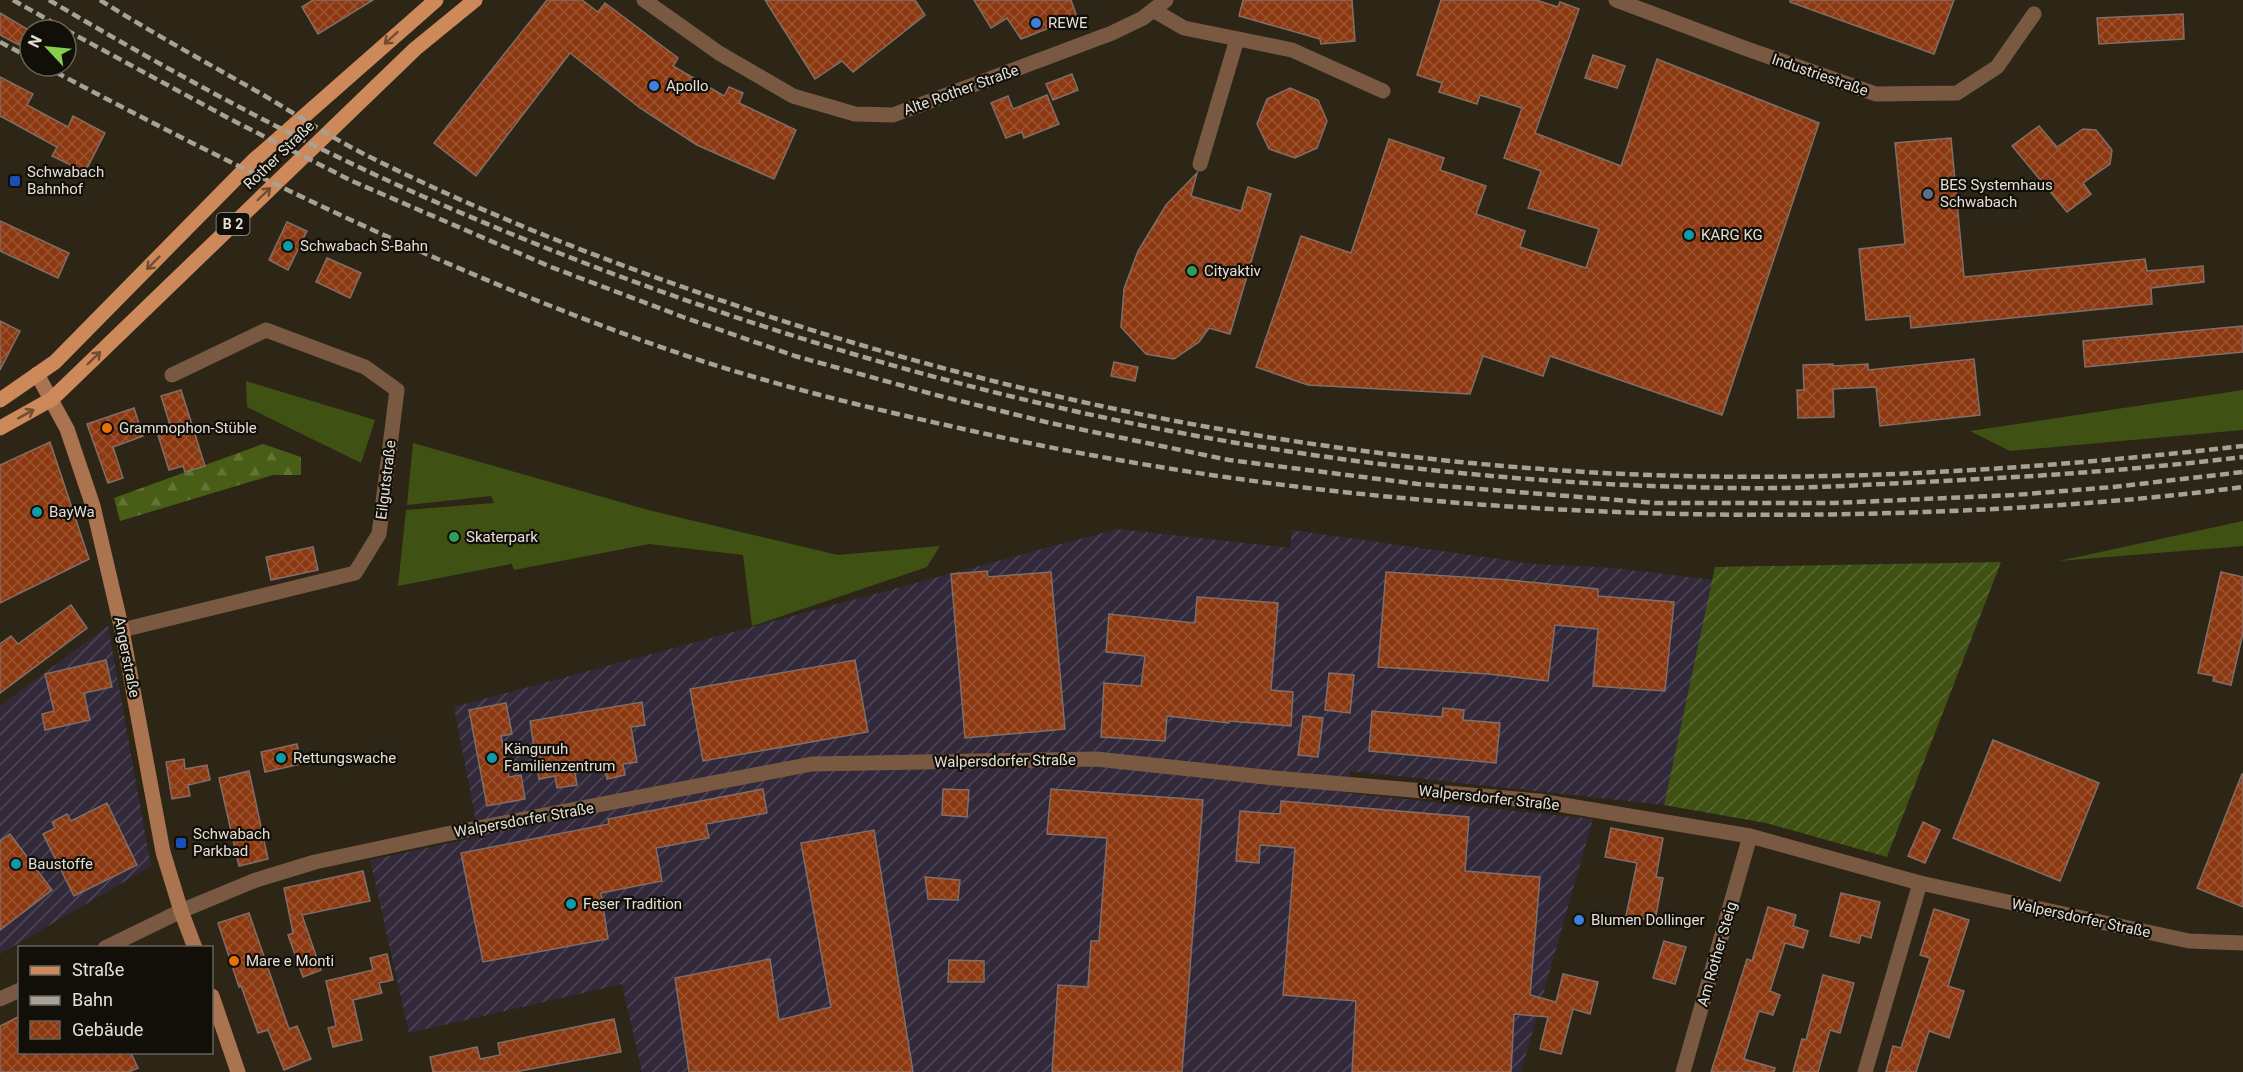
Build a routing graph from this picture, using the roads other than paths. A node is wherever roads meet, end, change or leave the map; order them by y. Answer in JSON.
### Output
{"nodes":[{"id":1,"x":436,"y":0,"type":"edge"},
{"id":2,"x":475,"y":0,"type":"edge"},
{"id":3,"x":644,"y":0,"type":"edge"},
{"id":4,"x":1166,"y":0,"type":"edge"},
{"id":5,"x":1616,"y":0,"type":"edge"},
{"id":6,"x":1153,"y":10,"type":"junction"},
{"id":7,"x":2034,"y":14,"type":"dead end"},
{"id":8,"x":1237,"y":39,"type":"junction"},
{"id":9,"x":1383,"y":91,"type":"dead end"},
{"id":10,"x":1200,"y":164,"type":"dead end"},
{"id":11,"x":38,"y":374,"type":"junction"},
{"id":12,"x":172,"y":375,"type":"dead end"},
{"id":13,"x":52,"y":399,"type":"junction"},
{"id":14,"x":0,"y":400,"type":"edge"},
{"id":15,"x":0,"y":428,"type":"edge"},
{"id":16,"x":122,"y":630,"type":"junction"},
{"id":17,"x":1750,"y":836,"type":"junction"},
{"id":18,"x":1920,"y":883,"type":"junction"},
{"id":19,"x":181,"y":910,"type":"junction"},
{"id":20,"x":2243,"y":944,"type":"edge"},
{"id":21,"x":109,"y":946,"type":"edge"},
{"id":22,"x":194,"y":946,"type":"edge"},
{"id":23,"x":18,"y":991,"type":"edge"},
{"id":24,"x":0,"y":999,"type":"edge"},
{"id":25,"x":213,"y":999,"type":"edge"},
{"id":26,"x":238,"y":1072,"type":"edge"},
{"id":27,"x":1683,"y":1072,"type":"edge"},
{"id":28,"x":1865,"y":1072,"type":"edge"}],
"edges":[{"from":1,"to":11,"type":"main road","name":"Rother Straße","number":"B 2","one_way":true},
{"from":13,"to":2,"type":"main road","name":"Rother Straße","number":"B 2","one_way":true},
{"from":3,"to":6,"type":"street","name":"Alte Rother Straße"},
{"from":4,"to":6,"type":"street","name":"Alte Rother Straße"},
{"from":5,"to":7,"type":"street","name":"Industriestraße"},
{"from":6,"to":8,"type":"street"},
{"from":8,"to":9,"type":"street"},
{"from":8,"to":10,"type":"street"},
{"from":11,"to":13,"type":"street","name":"Angerstraße"},
{"from":11,"to":14,"type":"main road","name":"Rother Straße","number":"B 2"},
{"from":12,"to":16,"type":"street","name":"Eilgutstraße"},
{"from":15,"to":13,"type":"main road","name":"Rother Straße","number":"B 2","one_way":true},
{"from":13,"to":16,"type":"street","name":"Angerstraße"},
{"from":16,"to":19,"type":"street","name":"Angerstraße"},
{"from":17,"to":18,"type":"street","name":"Walpersdorfer Straße"},
{"from":17,"to":19,"type":"street","name":"Walpersdorfer Straße"},
{"from":17,"to":27,"type":"street","name":"Am Rother Steig"},
{"from":18,"to":20,"type":"street","name":"Walpersdorfer Straße"},
{"from":18,"to":28,"type":"street"},
{"from":19,"to":21,"type":"street","name":"Walpersdorfer Straße"},
{"from":19,"to":22,"type":"street","name":"Angerstraße"},
{"from":23,"to":24,"type":"street"},
{"from":25,"to":26,"type":"street"}]}
